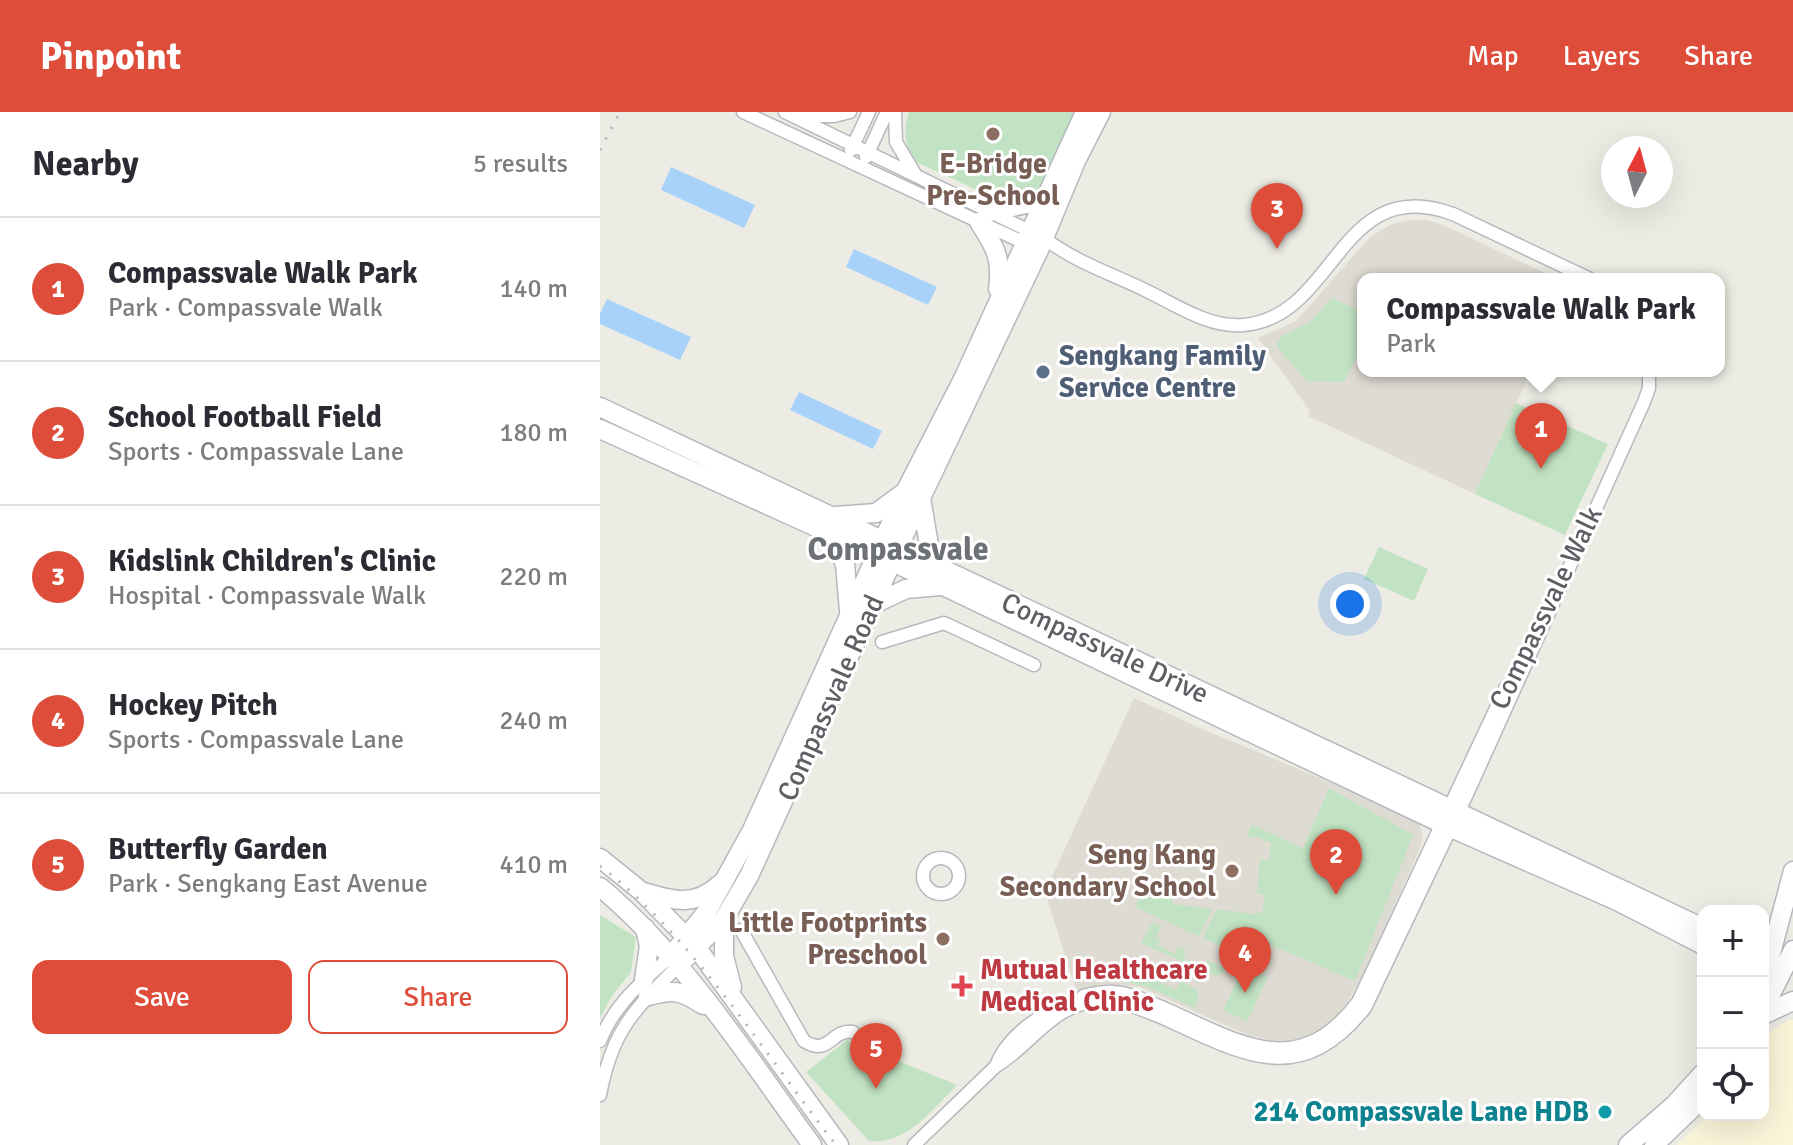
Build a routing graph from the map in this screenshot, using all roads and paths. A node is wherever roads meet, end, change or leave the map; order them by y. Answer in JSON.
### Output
{"nodes":[{"id":1,"x":743,"y":112,"type":"edge"},
{"id":2,"x":850,"y":112,"type":"edge"},
{"id":3,"x":869,"y":112,"type":"edge"},
{"id":4,"x":887,"y":112,"type":"edge"},
{"id":5,"x":895,"y":112,"type":"edge"},
{"id":6,"x":1085,"y":112,"type":"edge"},
{"id":7,"x":1101,"y":112,"type":"edge"},
{"id":8,"x":790,"y":114,"type":"edge"},
{"id":9,"x":853,"y":145,"type":"junction"},
{"id":10,"x":868,"y":152,"type":"junction"},
{"id":11,"x":846,"y":160,"type":"junction"},
{"id":12,"x":861,"y":167,"type":"junction"},
{"id":13,"x":915,"y":174,"type":"junction"},
{"id":14,"x":1047,"y":196,"type":"junction"},
{"id":15,"x":984,"y":217,"type":"junction"},
{"id":16,"x":1035,"y":241,"type":"junction"},
{"id":17,"x":1577,"y":273,"type":"edge"},
{"id":18,"x":996,"y":304,"type":"junction"},
{"id":19,"x":1648,"y":377,"type":"edge"},
{"id":20,"x":600,"y":407,"type":"edge"},
{"id":21,"x":600,"y":429,"type":"edge"},
{"id":22,"x":914,"y":494,"type":"junction"},
{"id":23,"x":829,"y":524,"type":"junction"},
{"id":24,"x":888,"y":552,"type":"junction"},
{"id":25,"x":943,"y":579,"type":"junction"},
{"id":26,"x":874,"y":604,"type":"junction"},
{"id":27,"x":849,"y":615,"type":"junction"},
{"id":28,"x":882,"y":642,"type":"dead end"},
{"id":29,"x":1034,"y":665,"type":"dead end"},
{"id":30,"x":1451,"y":819,"type":"junction"},
{"id":31,"x":600,"y":858,"type":"edge"},
{"id":32,"x":1793,"y":871,"type":"edge"},
{"id":33,"x":725,"y":880,"type":"junction"},
{"id":34,"x":600,"y":887,"type":"edge"},
{"id":35,"x":641,"y":891,"type":"junction"},
{"id":36,"x":1788,"y":893,"type":"junction"},
{"id":37,"x":724,"y":919,"type":"junction"},
{"id":38,"x":1697,"y":925,"type":"edge"},
{"id":39,"x":1769,"y":926,"type":"edge"},
{"id":40,"x":645,"y":928,"type":"junction"},
{"id":41,"x":741,"y":930,"type":"dead end"},
{"id":42,"x":1697,"y":942,"type":"edge"},
{"id":43,"x":693,"y":943,"type":"junction"},
{"id":44,"x":1793,"y":950,"type":"edge"},
{"id":45,"x":675,"y":960,"type":"junction"},
{"id":46,"x":1775,"y":972,"type":"edge"},
{"id":47,"x":646,"y":987,"type":"junction"},
{"id":48,"x":1769,"y":992,"type":"edge"},
{"id":49,"x":735,"y":997,"type":"junction"},
{"id":50,"x":1793,"y":1001,"type":"edge"},
{"id":51,"x":713,"y":1010,"type":"junction"},
{"id":52,"x":1769,"y":1010,"type":"edge"},
{"id":53,"x":853,"y":1032,"type":"dead end"},
{"id":54,"x":600,"y":1041,"type":"edge"},
{"id":55,"x":1697,"y":1080,"type":"edge"},
{"id":56,"x":600,"y":1095,"type":"edge"},
{"id":57,"x":1697,"y":1104,"type":"edge"},
{"id":58,"x":835,"y":1139,"type":"edge"},
{"id":59,"x":812,"y":1145,"type":"edge"},
{"id":60,"x":848,"y":1145,"type":"edge"},
{"id":61,"x":914,"y":1145,"type":"edge"},
{"id":62,"x":1628,"y":1145,"type":"edge"},
{"id":63,"x":1654,"y":1145,"type":"edge"}],
"edges":[{"from":1,"to":11,"type":"street"},
{"from":2,"to":8,"type":"street"},
{"from":3,"to":9,"type":"street"},
{"from":4,"to":10,"type":"street"},
{"from":5,"to":13,"type":"street"},
{"from":6,"to":14,"type":"street","name":"Compassvale Road"},
{"from":7,"to":16,"type":"street","name":"Compassvale Road"},
{"from":8,"to":9,"type":"street"},
{"from":9,"to":10,"type":"street"},
{"from":9,"to":11,"type":"street"},
{"from":10,"to":12,"type":"street"},
{"from":10,"to":13,"type":"street"},
{"from":11,"to":12,"type":"street"},
{"from":12,"to":15,"type":"street"},
{"from":13,"to":15,"type":"street"},
{"from":14,"to":15,"type":"street"},
{"from":14,"to":16,"type":"street","name":"Compassvale Road"},
{"from":15,"to":16,"type":"street"},
{"from":15,"to":18,"type":"street"},
{"from":16,"to":17,"type":"street"},
{"from":16,"to":18,"type":"street","name":"Compassvale Road"},
{"from":16,"to":22,"type":"street","name":"Compassvale Road"},
{"from":18,"to":22,"type":"street","name":"Compassvale Road"},
{"from":19,"to":30,"type":"street","name":"Compassvale Walk"},
{"from":20,"to":23,"type":"street","name":"Compassvale Drive"},
{"from":21,"to":23,"type":"street","name":"Compassvale Drive"},
{"from":22,"to":23,"type":"street"},
{"from":22,"to":24,"type":"street","name":"Compassvale Road"},
{"from":22,"to":25,"type":"street"},
{"from":23,"to":24,"type":"street","name":"Compassvale Drive"},
{"from":23,"to":27,"type":"street"},
{"from":24,"to":25,"type":"street","name":"Compassvale Drive"},
{"from":24,"to":26,"type":"street","name":"Compassvale Road"},
{"from":24,"to":27,"type":"street","name":"Compassvale Road"},
{"from":25,"to":26,"type":"street"},
{"from":25,"to":30,"type":"street","name":"Compassvale Drive"},
{"from":26,"to":37,"type":"street","name":"Compassvale Road"},
{"from":27,"to":33,"type":"street","name":"Compassvale Road"},
{"from":28,"to":29,"type":"street"},
{"from":30,"to":38,"type":"street","name":"Compassvale Drive"},
{"from":30,"to":42,"type":"street","name":"Compassvale Drive"},
{"from":30,"to":61,"type":"street","name":"Compassvale Walk"},
{"from":31,"to":35,"type":"street"},
{"from":32,"to":36,"type":"street"},
{"from":33,"to":35,"type":"street"},
{"from":33,"to":43,"type":"street","name":"Compassvale Road"},
{"from":34,"to":40,"type":"street"},
{"from":35,"to":43,"type":"street"},
{"from":36,"to":39,"type":"street"},
{"from":36,"to":46,"type":"street"},
{"from":37,"to":43,"type":"street","name":"Compassvale Road"},
{"from":37,"to":49,"type":"street"},
{"from":40,"to":45,"type":"street"},
{"from":40,"to":47,"type":"street"},
{"from":41,"to":53,"type":"street"},
{"from":43,"to":45,"type":"street","name":"Compassvale Road"},
{"from":43,"to":49,"type":"street"},
{"from":44,"to":46,"type":"street"},
{"from":45,"to":47,"type":"street"},
{"from":45,"to":51,"type":"street"},
{"from":46,"to":48,"type":"street"},
{"from":47,"to":51,"type":"street"},
{"from":47,"to":54,"type":"street"},
{"from":47,"to":56,"type":"street"},
{"from":49,"to":58,"type":"street"},
{"from":50,"to":52,"type":"street"},
{"from":51,"to":59,"type":"street"},
{"from":55,"to":62,"type":"street"},
{"from":57,"to":63,"type":"street"},
{"from":58,"to":60,"type":"street"}]}
